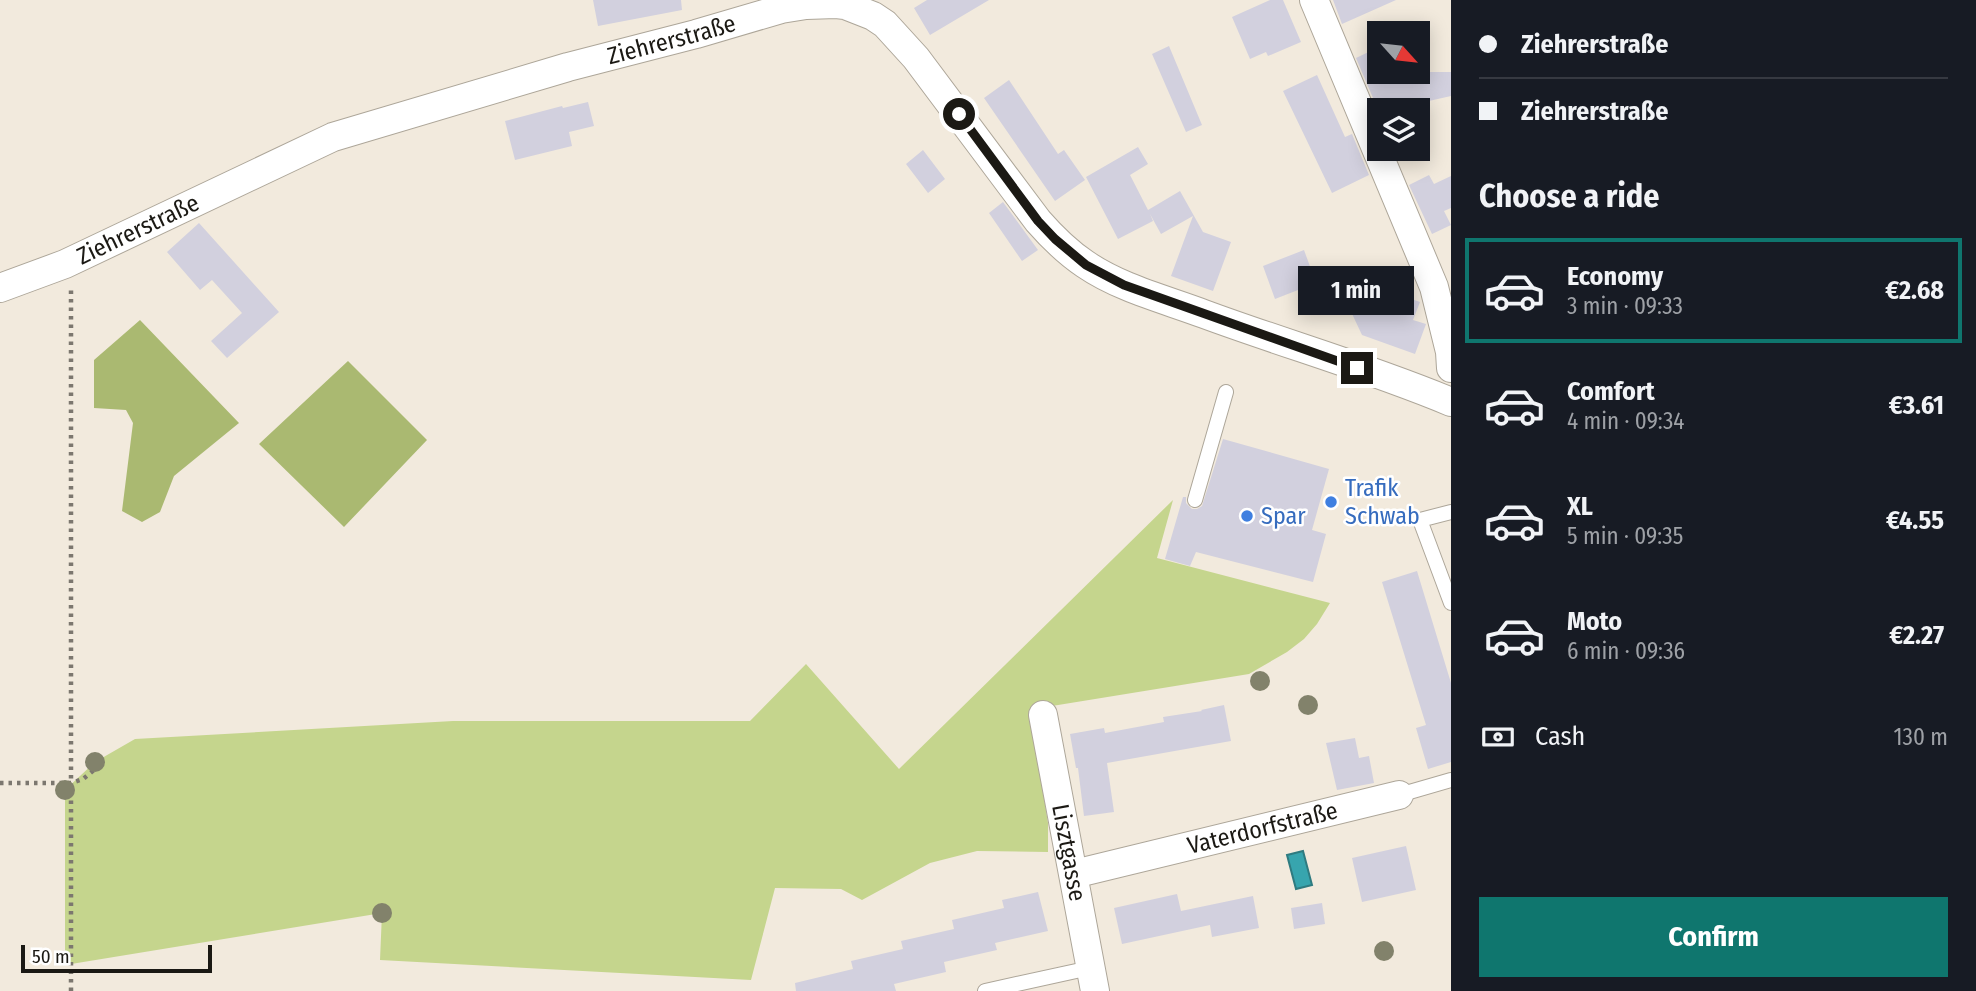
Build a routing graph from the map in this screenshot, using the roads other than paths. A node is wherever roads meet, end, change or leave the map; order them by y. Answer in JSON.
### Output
{"nodes":[{"id":1,"x":1314,"y":0,"type":"edge"},
{"id":2,"x":847,"y":3,"type":"edge"},
{"id":3,"x":0,"y":288,"type":"edge"},
{"id":4,"x":1451,"y":368,"type":"edge"},
{"id":5,"x":1226,"y":392,"type":"dead end"},
{"id":6,"x":1450,"y":398,"type":"edge"},
{"id":7,"x":1195,"y":500,"type":"dead end"},
{"id":8,"x":1451,"y":512,"type":"edge"},
{"id":9,"x":1451,"y":603,"type":"edge"},
{"id":10,"x":1043,"y":715,"type":"dead end"},
{"id":11,"x":1451,"y":780,"type":"edge"},
{"id":12,"x":1399,"y":795,"type":"joint"},
{"id":13,"x":1074,"y":874,"type":"junction"},
{"id":14,"x":1093,"y":980,"type":"edge"},
{"id":15,"x":985,"y":991,"type":"edge"}],
"edges":[{"from":1,"to":4,"type":"street"},
{"from":2,"to":3,"type":"street","name":"Ziehrerstraße"},
{"from":2,"to":6,"type":"street","name":"Ziehrerstraße"},
{"from":5,"to":7,"type":"lane"},
{"from":8,"to":9,"type":"lane"},
{"from":10,"to":13,"type":"street","name":"Lisztgasse"},
{"from":11,"to":12,"type":"lane","name":"Vaterdorfstraße"},
{"from":12,"to":13,"type":"street","name":"Vaterdorfstraße"},
{"from":13,"to":14,"type":"street","name":"Lisztgasse"},
{"from":14,"to":15,"type":"lane"}]}
